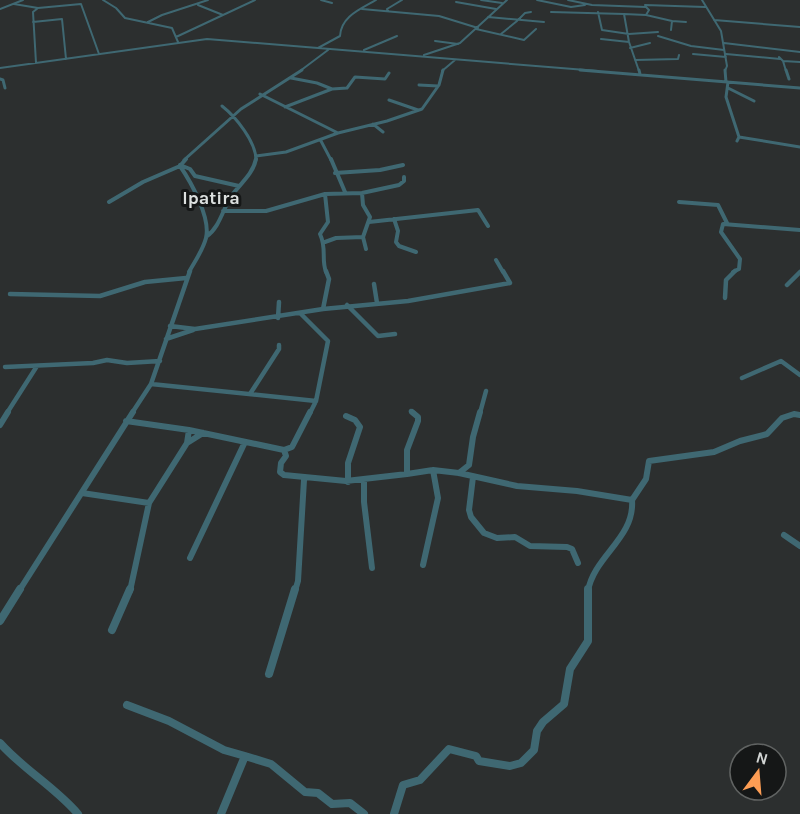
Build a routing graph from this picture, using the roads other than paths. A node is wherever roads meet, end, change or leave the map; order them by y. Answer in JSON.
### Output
{"nodes":[{"id":1,"x":23,"y":0,"type":"edge"},
{"id":2,"x":103,"y":0,"type":"edge"},
{"id":3,"x":208,"y":0,"type":"edge"},
{"id":4,"x":255,"y":0,"type":"edge"},
{"id":5,"x":321,"y":0,"type":"edge"},
{"id":6,"x":376,"y":0,"type":"edge"},
{"id":7,"x":402,"y":0,"type":"edge"},
{"id":8,"x":481,"y":0,"type":"edge"},
{"id":9,"x":507,"y":0,"type":"edge"},
{"id":10,"x":537,"y":0,"type":"edge"},
{"id":11,"x":568,"y":0,"type":"edge"},
{"id":12,"x":702,"y":0,"type":"edge"},
{"id":13,"x":327,"y":1,"type":"edge"},
{"id":14,"x":456,"y":2,"type":"dead end"},
{"id":15,"x":332,"y":3,"type":"dead end"},
{"id":16,"x":502,"y":3,"type":"junction"},
{"id":17,"x":655,"y":3,"type":"dead end"},
{"id":18,"x":14,"y":4,"type":"junction"},
{"id":19,"x":592,"y":4,"type":"junction"},
{"id":20,"x":645,"y":4,"type":"edge"},
{"id":21,"x":198,"y":6,"type":"junction"},
{"id":22,"x":705,"y":7,"type":"junction"},
{"id":23,"x":38,"y":8,"type":"junction"},
{"id":24,"x":0,"y":9,"type":"edge"},
{"id":25,"x":362,"y":9,"type":"junction"},
{"id":26,"x":496,"y":9,"type":"junction"},
{"id":27,"x":388,"y":12,"type":"junction"},
{"id":28,"x":531,"y":12,"type":"dead end"},
{"id":29,"x":551,"y":12,"type":"dead end"},
{"id":30,"x":598,"y":12,"type":"junction"},
{"id":31,"x":624,"y":14,"type":"junction"},
{"id":32,"x":224,"y":15,"type":"junction"},
{"id":33,"x":646,"y":15,"type":"junction"},
{"id":34,"x":488,"y":17,"type":"junction"},
{"id":35,"x":714,"y":20,"type":"junction"},
{"id":36,"x":518,"y":21,"type":"junction"},
{"id":37,"x":672,"y":21,"type":"junction"},
{"id":38,"x":33,"y":22,"type":"junction"},
{"id":39,"x":148,"y":22,"type":"junction"},
{"id":40,"x":544,"y":22,"type":"dead end"},
{"id":41,"x":686,"y":22,"type":"dead end"},
{"id":42,"x":800,"y":27,"type":"edge"},
{"id":43,"x":477,"y":28,"type":"junction"},
{"id":44,"x":536,"y":29,"type":"dead end"},
{"id":45,"x":671,"y":30,"type":"dead end"},
{"id":46,"x":501,"y":34,"type":"junction"},
{"id":47,"x":629,"y":34,"type":"junction"},
{"id":48,"x":397,"y":36,"type":"dead end"},
{"id":49,"x":176,"y":37,"type":"junction"},
{"id":50,"x":601,"y":39,"type":"dead end"},
{"id":51,"x":435,"y":41,"type":"dead end"},
{"id":52,"x":178,"y":42,"type":"junction"},
{"id":53,"x":628,"y":42,"type":"junction"},
{"id":54,"x":650,"y":43,"type":"dead end"},
{"id":55,"x":724,"y":43,"type":"junction"},
{"id":56,"x":458,"y":44,"type":"junction"},
{"id":57,"x":318,"y":48,"type":"junction"},
{"id":58,"x":630,"y":48,"type":"junction"},
{"id":59,"x":326,"y":49,"type":"junction"},
{"id":60,"x":778,"y":50,"type":"junction"},
{"id":61,"x":363,"y":51,"type":"junction"},
{"id":62,"x":800,"y":52,"type":"edge"},
{"id":63,"x":725,"y":53,"type":"junction"},
{"id":64,"x":99,"y":54,"type":"junction"},
{"id":65,"x":693,"y":54,"type":"dead end"},
{"id":66,"x":679,"y":55,"type":"dead end"},
{"id":67,"x":413,"y":56,"type":"junction"},
{"id":68,"x":66,"y":59,"type":"junction"},
{"id":69,"x":457,"y":59,"type":"junction"},
{"id":70,"x":634,"y":60,"type":"junction"},
{"id":71,"x":782,"y":60,"type":"junction"},
{"id":72,"x":800,"y":62,"type":"edge"},
{"id":73,"x":36,"y":63,"type":"junction"},
{"id":74,"x":0,"y":68,"type":"edge"},
{"id":75,"x":389,"y":73,"type":"dead end"},
{"id":76,"x":640,"y":74,"type":"junction"},
{"id":77,"x":291,"y":78,"type":"junction"},
{"id":78,"x":0,"y":79,"type":"edge"},
{"id":79,"x":789,"y":79,"type":"dead end"},
{"id":80,"x":727,"y":82,"type":"junction"},
{"id":81,"x":419,"y":85,"type":"dead end"},
{"id":82,"x":438,"y":86,"type":"junction"},
{"id":83,"x":5,"y":88,"type":"dead end"},
{"id":84,"x":728,"y":88,"type":"junction"},
{"id":85,"x":800,"y":88,"type":"edge"},
{"id":86,"x":332,"y":89,"type":"junction"},
{"id":87,"x":260,"y":94,"type":"junction"},
{"id":88,"x":389,"y":100,"type":"dead end"},
{"id":89,"x":754,"y":101,"type":"dead end"},
{"id":90,"x":222,"y":106,"type":"dead end"},
{"id":91,"x":285,"y":106,"type":"junction"},
{"id":92,"x":418,"y":110,"type":"junction"},
{"id":93,"x":233,"y":115,"type":"junction"},
{"id":94,"x":373,"y":124,"type":"junction"},
{"id":95,"x":383,"y":132,"type":"dead end"},
{"id":96,"x":338,"y":133,"type":"junction"},
{"id":97,"x":321,"y":141,"type":"junction"},
{"id":98,"x":800,"y":147,"type":"edge"},
{"id":99,"x":256,"y":156,"type":"junction"},
{"id":100,"x":180,"y":165,"type":"junction"},
{"id":101,"x":403,"y":165,"type":"dead end"},
{"id":102,"x":335,"y":173,"type":"junction"},
{"id":103,"x":404,"y":177,"type":"dead end"},
{"id":104,"x":240,"y":186,"type":"junction"},
{"id":105,"x":345,"y":192,"type":"junction"},
{"id":106,"x":362,"y":193,"type":"junction"},
{"id":107,"x":325,"y":194,"type":"junction"},
{"id":108,"x":109,"y":202,"type":"dead end"},
{"id":109,"x":679,"y":202,"type":"dead end"},
{"id":110,"x":223,"y":212,"type":"junction"},
{"id":111,"x":394,"y":219,"type":"junction"},
{"id":112,"x":369,"y":222,"type":"junction"},
{"id":113,"x":727,"y":223,"type":"junction"},
{"id":114,"x":488,"y":226,"type":"dead end"},
{"id":115,"x":800,"y":230,"type":"edge"},
{"id":116,"x":209,"y":235,"type":"junction"},
{"id":117,"x":363,"y":237,"type":"junction"},
{"id":118,"x":325,"y":242,"type":"junction"},
{"id":119,"x":366,"y":249,"type":"dead end"},
{"id":120,"x":416,"y":252,"type":"dead end"},
{"id":121,"x":496,"y":260,"type":"dead end"},
{"id":122,"x":800,"y":272,"type":"edge"},
{"id":123,"x":186,"y":278,"type":"junction"},
{"id":124,"x":374,"y":284,"type":"dead end"},
{"id":125,"x":787,"y":285,"type":"dead end"},
{"id":126,"x":10,"y":294,"type":"dead end"},
{"id":127,"x":725,"y":298,"type":"dead end"},
{"id":128,"x":279,"y":302,"type":"dead end"},
{"id":129,"x":377,"y":303,"type":"junction"},
{"id":130,"x":347,"y":306,"type":"junction"},
{"id":131,"x":323,"y":309,"type":"junction"},
{"id":132,"x":300,"y":314,"type":"junction"},
{"id":133,"x":278,"y":318,"type":"junction"},
{"id":134,"x":170,"y":326,"type":"junction"},
{"id":135,"x":195,"y":329,"type":"junction"},
{"id":136,"x":395,"y":334,"type":"dead end"},
{"id":137,"x":166,"y":339,"type":"junction"},
{"id":138,"x":279,"y":345,"type":"dead end"},
{"id":139,"x":160,"y":361,"type":"junction"},
{"id":140,"x":37,"y":366,"type":"junction"},
{"id":141,"x":5,"y":367,"type":"dead end"},
{"id":142,"x":800,"y":375,"type":"edge"},
{"id":143,"x":742,"y":378,"type":"dead end"},
{"id":144,"x":151,"y":384,"type":"junction"},
{"id":145,"x":486,"y":391,"type":"dead end"},
{"id":146,"x":250,"y":394,"type":"junction"},
{"id":147,"x":316,"y":400,"type":"junction"},
{"id":148,"x":411,"y":411,"type":"dead end"},
{"id":149,"x":800,"y":415,"type":"edge"},
{"id":150,"x":346,"y":416,"type":"dead end"},
{"id":151,"x":126,"y":421,"type":"junction"},
{"id":152,"x":0,"y":425,"type":"edge"},
{"id":153,"x":189,"y":430,"type":"junction"},
{"id":154,"x":203,"y":433,"type":"junction"},
{"id":155,"x":245,"y":442,"type":"junction"},
{"id":156,"x":187,"y":443,"type":"junction"},
{"id":157,"x":284,"y":450,"type":"junction"},
{"id":158,"x":433,"y":470,"type":"junction"},
{"id":159,"x":459,"y":473,"type":"junction"},
{"id":160,"x":407,"y":474,"type":"junction"},
{"id":161,"x":473,"y":477,"type":"junction"},
{"id":162,"x":304,"y":480,"type":"junction"},
{"id":163,"x":364,"y":480,"type":"junction"},
{"id":164,"x":348,"y":482,"type":"junction"},
{"id":165,"x":82,"y":494,"type":"junction"},
{"id":166,"x":632,"y":500,"type":"junction"},
{"id":167,"x":149,"y":504,"type":"junction"},
{"id":168,"x":784,"y":536,"type":"dead end"},
{"id":169,"x":800,"y":546,"type":"edge"},
{"id":170,"x":190,"y":558,"type":"dead end"},
{"id":171,"x":578,"y":563,"type":"dead end"},
{"id":172,"x":423,"y":565,"type":"dead end"},
{"id":173,"x":372,"y":568,"type":"dead end"},
{"id":174,"x":0,"y":621,"type":"edge"},
{"id":175,"x":112,"y":630,"type":"dead end"},
{"id":176,"x":269,"y":674,"type":"dead end"},
{"id":177,"x":127,"y":705,"type":"dead end"},
{"id":178,"x":0,"y":743,"type":"edge"},
{"id":179,"x":245,"y":756,"type":"junction"},
{"id":180,"x":78,"y":814,"type":"edge"},
{"id":181,"x":221,"y":814,"type":"edge"},
{"id":182,"x":364,"y":814,"type":"edge"},
{"id":183,"x":394,"y":814,"type":"edge"}],
"edges":[{"from":1,"to":18,"type":"street"},
{"from":2,"to":39,"type":"street"},
{"from":3,"to":21,"type":"street"},
{"from":4,"to":32,"type":"street"},
{"from":5,"to":13,"type":"street"},
{"from":6,"to":25,"type":"street"},
{"from":7,"to":27,"type":"street"},
{"from":8,"to":16,"type":"street"},
{"from":9,"to":16,"type":"street"},
{"from":10,"to":19,"type":"street"},
{"from":11,"to":19,"type":"street"},
{"from":12,"to":22,"type":"street"},
{"from":13,"to":15,"type":"street"},
{"from":14,"to":26,"type":"street"},
{"from":16,"to":26,"type":"street"},
{"from":17,"to":20,"type":"street"},
{"from":18,"to":23,"type":"street"},
{"from":18,"to":24,"type":"street"},
{"from":19,"to":20,"type":"street"},
{"from":20,"to":22,"type":"street"},
{"from":20,"to":33,"type":"street"},
{"from":21,"to":32,"type":"street"},
{"from":21,"to":39,"type":"street"},
{"from":22,"to":35,"type":"street"},
{"from":23,"to":38,"type":"street"},
{"from":23,"to":64,"type":"street"},
{"from":25,"to":27,"type":"street"},
{"from":25,"to":57,"type":"street"},
{"from":26,"to":34,"type":"street"},
{"from":27,"to":43,"type":"street"},
{"from":28,"to":36,"type":"street"},
{"from":29,"to":30,"type":"street"},
{"from":30,"to":31,"type":"street"},
{"from":30,"to":47,"type":"street"},
{"from":31,"to":33,"type":"street"},
{"from":31,"to":47,"type":"street"},
{"from":32,"to":49,"type":"street"},
{"from":33,"to":37,"type":"street"},
{"from":34,"to":36,"type":"street"},
{"from":34,"to":43,"type":"street"},
{"from":35,"to":42,"type":"street"},
{"from":35,"to":55,"type":"street"},
{"from":36,"to":40,"type":"street"},
{"from":36,"to":46,"type":"street"},
{"from":37,"to":41,"type":"street"},
{"from":37,"to":45,"type":"street"},
{"from":38,"to":68,"type":"street"},
{"from":38,"to":73,"type":"street"},
{"from":39,"to":49,"type":"street"},
{"from":43,"to":46,"type":"street"},
{"from":43,"to":56,"type":"street"},
{"from":44,"to":46,"type":"street"},
{"from":47,"to":53,"type":"street"},
{"from":47,"to":63,"type":"street"},
{"from":48,"to":61,"type":"street"},
{"from":49,"to":52,"type":"street"},
{"from":50,"to":53,"type":"street"},
{"from":51,"to":56,"type":"street"},
{"from":52,"to":57,"type":"street"},
{"from":52,"to":64,"type":"street"},
{"from":53,"to":58,"type":"street"},
{"from":54,"to":58,"type":"street"},
{"from":55,"to":60,"type":"street"},
{"from":55,"to":63,"type":"street"},
{"from":56,"to":67,"type":"street"},
{"from":57,"to":59,"type":"street"},
{"from":58,"to":70,"type":"street"},
{"from":59,"to":61,"type":"street"},
{"from":59,"to":77,"type":"street"},
{"from":60,"to":62,"type":"street"},
{"from":60,"to":71,"type":"street"},
{"from":61,"to":67,"type":"street"},
{"from":63,"to":65,"type":"street"},
{"from":63,"to":71,"type":"street"},
{"from":63,"to":80,"type":"street"},
{"from":64,"to":68,"type":"street"},
{"from":66,"to":70,"type":"street"},
{"from":67,"to":69,"type":"street"},
{"from":68,"to":73,"type":"street"},
{"from":69,"to":76,"type":"street"},
{"from":69,"to":82,"type":"street"},
{"from":70,"to":76,"type":"street"},
{"from":71,"to":72,"type":"street"},
{"from":71,"to":79,"type":"street"},
{"from":73,"to":74,"type":"street"},
{"from":75,"to":86,"type":"street"},
{"from":76,"to":80,"type":"street"},
{"from":77,"to":86,"type":"street"},
{"from":77,"to":87,"type":"street"},
{"from":78,"to":83,"type":"street"},
{"from":80,"to":84,"type":"street"},
{"from":80,"to":85,"type":"street"},
{"from":81,"to":82,"type":"street"},
{"from":82,"to":92,"type":"street"},
{"from":84,"to":89,"type":"street"},
{"from":84,"to":98,"type":"street"},
{"from":86,"to":91,"type":"street"},
{"from":87,"to":91,"type":"street"},
{"from":87,"to":93,"type":"street"},
{"from":88,"to":92,"type":"street"},
{"from":90,"to":93,"type":"street"},
{"from":91,"to":96,"type":"street"},
{"from":92,"to":94,"type":"street"},
{"from":93,"to":99,"type":"street"},
{"from":93,"to":100,"type":"street"},
{"from":94,"to":95,"type":"street"},
{"from":94,"to":96,"type":"street"},
{"from":96,"to":97,"type":"street"},
{"from":97,"to":99,"type":"street"},
{"from":97,"to":102,"type":"street"},
{"from":99,"to":104,"type":"street"},
{"from":100,"to":104,"type":"street"},
{"from":100,"to":108,"type":"street"},
{"from":100,"to":116,"type":"street"},
{"from":101,"to":102,"type":"street"},
{"from":102,"to":105,"type":"street"},
{"from":103,"to":106,"type":"street"},
{"from":104,"to":110,"type":"street"},
{"from":105,"to":106,"type":"street"},
{"from":105,"to":107,"type":"street"},
{"from":106,"to":112,"type":"street"},
{"from":107,"to":110,"type":"street"},
{"from":107,"to":118,"type":"street"},
{"from":109,"to":113,"type":"street"},
{"from":110,"to":116,"type":"street"},
{"from":111,"to":112,"type":"street"},
{"from":111,"to":114,"type":"street"},
{"from":111,"to":120,"type":"street"},
{"from":112,"to":117,"type":"street"},
{"from":113,"to":115,"type":"street"},
{"from":113,"to":127,"type":"street"},
{"from":116,"to":123,"type":"street"},
{"from":117,"to":118,"type":"street"},
{"from":117,"to":119,"type":"street"},
{"from":118,"to":131,"type":"street"},
{"from":121,"to":129,"type":"street"},
{"from":122,"to":125,"type":"street"},
{"from":123,"to":126,"type":"street"},
{"from":123,"to":134,"type":"street"},
{"from":124,"to":129,"type":"street"},
{"from":128,"to":133,"type":"street"},
{"from":129,"to":130,"type":"street"},
{"from":130,"to":131,"type":"street"},
{"from":130,"to":136,"type":"street"},
{"from":131,"to":132,"type":"street"},
{"from":132,"to":133,"type":"street"},
{"from":132,"to":147,"type":"street"},
{"from":133,"to":135,"type":"street"},
{"from":134,"to":135,"type":"street"},
{"from":134,"to":137,"type":"street"},
{"from":135,"to":137,"type":"street"},
{"from":137,"to":139,"type":"street"},
{"from":138,"to":146,"type":"street"},
{"from":139,"to":140,"type":"street"},
{"from":139,"to":144,"type":"street"},
{"from":140,"to":141,"type":"street"},
{"from":140,"to":152,"type":"street"},
{"from":142,"to":143,"type":"street"},
{"from":144,"to":146,"type":"street"},
{"from":144,"to":151,"type":"street"},
{"from":145,"to":159,"type":"street"},
{"from":146,"to":147,"type":"street"},
{"from":147,"to":157,"type":"street"},
{"from":148,"to":160,"type":"street"},
{"from":149,"to":166,"type":"street"},
{"from":150,"to":164,"type":"street"},
{"from":151,"to":153,"type":"street"},
{"from":151,"to":165,"type":"street"},
{"from":153,"to":154,"type":"street"},
{"from":153,"to":156,"type":"street"},
{"from":154,"to":155,"type":"street"},
{"from":154,"to":156,"type":"street"},
{"from":155,"to":157,"type":"street"},
{"from":155,"to":170,"type":"street"},
{"from":156,"to":167,"type":"street"},
{"from":157,"to":162,"type":"street"},
{"from":158,"to":159,"type":"street"},
{"from":158,"to":160,"type":"street"},
{"from":158,"to":172,"type":"street"},
{"from":159,"to":161,"type":"street"},
{"from":160,"to":163,"type":"street"},
{"from":161,"to":166,"type":"street"},
{"from":161,"to":171,"type":"street"},
{"from":162,"to":164,"type":"street"},
{"from":162,"to":176,"type":"street"},
{"from":163,"to":164,"type":"street"},
{"from":163,"to":173,"type":"street"},
{"from":165,"to":167,"type":"street"},
{"from":165,"to":174,"type":"street"},
{"from":166,"to":183,"type":"street"},
{"from":167,"to":175,"type":"street"},
{"from":168,"to":169,"type":"street"},
{"from":177,"to":179,"type":"street"},
{"from":178,"to":180,"type":"street"},
{"from":179,"to":181,"type":"street"},
{"from":179,"to":182,"type":"street"}]}
